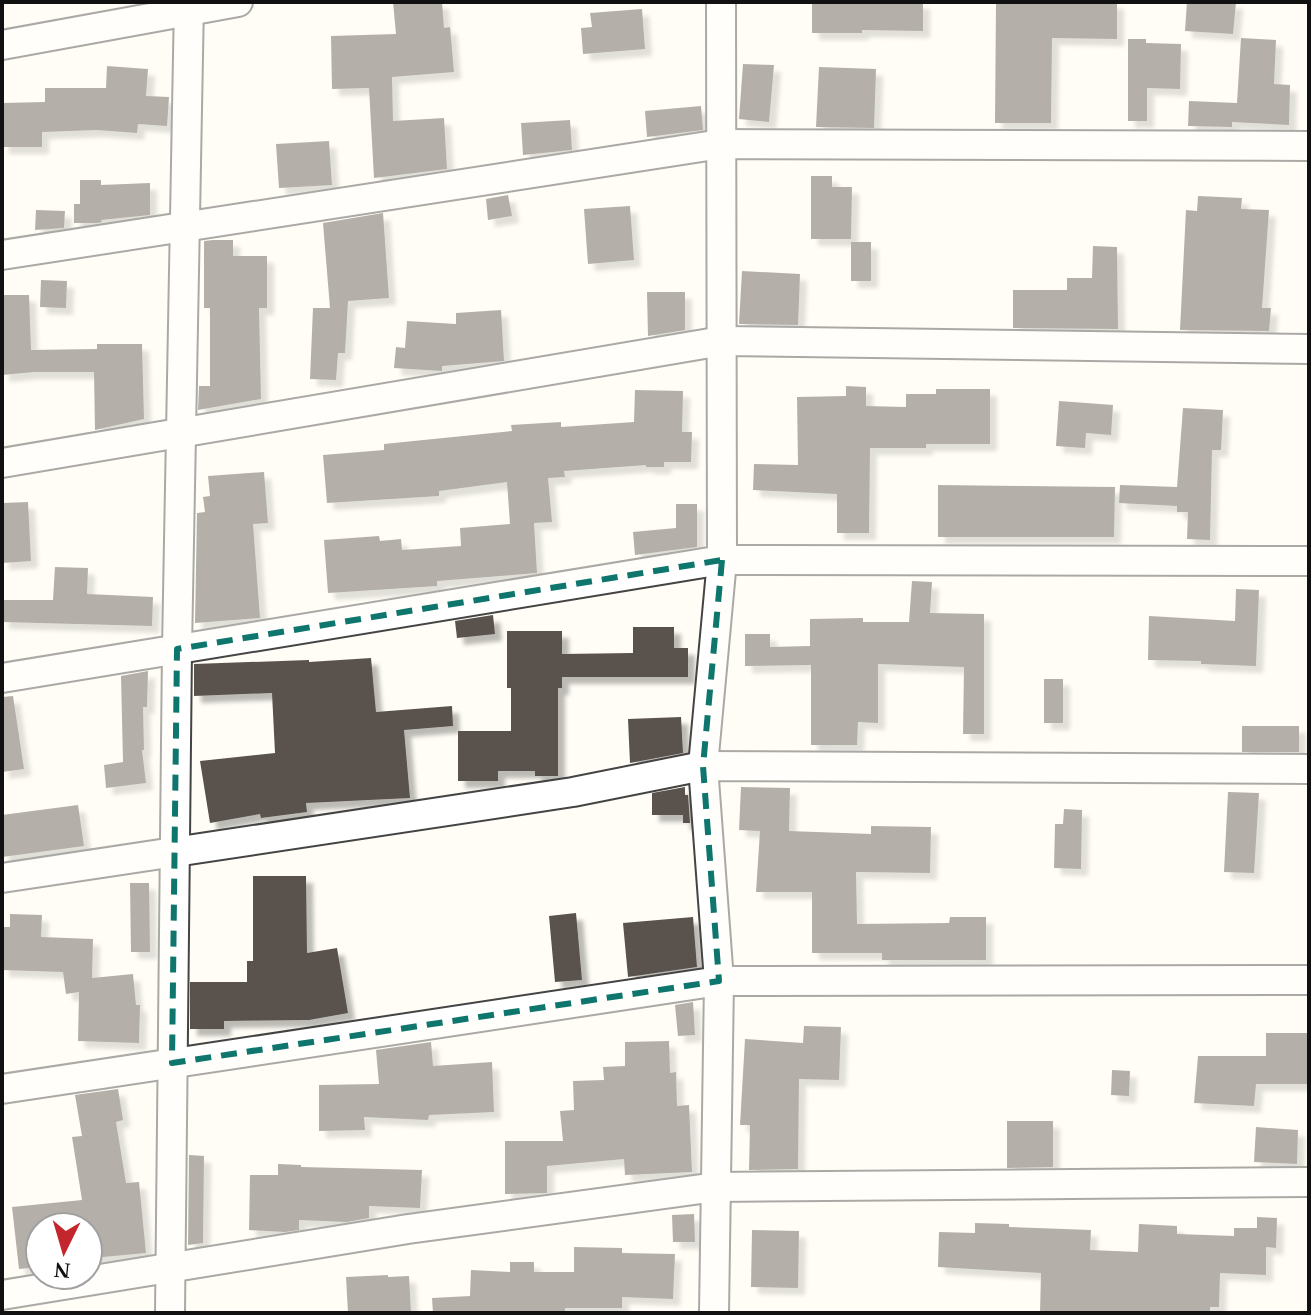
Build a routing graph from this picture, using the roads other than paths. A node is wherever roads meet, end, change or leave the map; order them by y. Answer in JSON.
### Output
{"nodes":[{"id":1,"x":238,"y":2,"type":"edge"},
{"id":2,"x":721,"y":2,"type":"edge"},
{"id":3,"x":189,"y":6,"type":"edge"},
{"id":4,"x":2,"y":45,"type":"edge"},
{"id":5,"x":721,"y":144,"type":"junction"},
{"id":6,"x":1309,"y":146,"type":"edge"},
{"id":7,"x":183,"y":226,"type":"junction"},
{"id":8,"x":2,"y":255,"type":"edge"},
{"id":9,"x":722,"y":341,"type":"junction"},
{"id":10,"x":1309,"y":349,"type":"edge"},
{"id":11,"x":180,"y":431,"type":"junction"},
{"id":12,"x":2,"y":463,"type":"edge"},
{"id":13,"x":722,"y":560,"type":"junction"},
{"id":14,"x":1309,"y":561,"type":"edge"},
{"id":15,"x":177,"y":649,"type":"junction"},
{"id":16,"x":2,"y":678,"type":"edge"},
{"id":17,"x":703,"y":766,"type":"junction"},
{"id":18,"x":1309,"y":769,"type":"edge"},
{"id":19,"x":174,"y":852,"type":"junction"},
{"id":20,"x":2,"y":878,"type":"edge"},
{"id":21,"x":1309,"y":980,"type":"edge"},
{"id":22,"x":719,"y":981,"type":"junction"},
{"id":23,"x":172,"y":1063,"type":"junction"},
{"id":24,"x":2,"y":1089,"type":"edge"},
{"id":25,"x":1309,"y":1182,"type":"edge"},
{"id":26,"x":716,"y":1187,"type":"junction"},
{"id":27,"x":171,"y":1268,"type":"junction"},
{"id":28,"x":2,"y":1295,"type":"edge"},
{"id":29,"x":170,"y":1313,"type":"edge"},
{"id":30,"x":714,"y":1313,"type":"edge"}],
"edges":[{"from":1,"to":3,"type":"street"},
{"from":2,"to":5,"type":"street"},
{"from":3,"to":4,"type":"street"},
{"from":3,"to":7,"type":"street"},
{"from":5,"to":6,"type":"street"},
{"from":5,"to":7,"type":"street"},
{"from":5,"to":9,"type":"street"},
{"from":7,"to":8,"type":"street"},
{"from":7,"to":11,"type":"street"},
{"from":9,"to":10,"type":"street"},
{"from":9,"to":11,"type":"street"},
{"from":9,"to":13,"type":"street"},
{"from":11,"to":12,"type":"street"},
{"from":11,"to":15,"type":"street"},
{"from":13,"to":14,"type":"street"},
{"from":13,"to":15,"type":"street"},
{"from":13,"to":17,"type":"street"},
{"from":15,"to":16,"type":"street"},
{"from":15,"to":19,"type":"street"},
{"from":17,"to":18,"type":"street"},
{"from":17,"to":19,"type":"street"},
{"from":17,"to":22,"type":"street"},
{"from":19,"to":20,"type":"street"},
{"from":19,"to":23,"type":"street"},
{"from":21,"to":22,"type":"street"},
{"from":22,"to":23,"type":"street"},
{"from":22,"to":26,"type":"street"},
{"from":23,"to":24,"type":"street"},
{"from":23,"to":27,"type":"street"},
{"from":25,"to":26,"type":"street"},
{"from":26,"to":27,"type":"street"},
{"from":26,"to":30,"type":"street"},
{"from":27,"to":28,"type":"street"},
{"from":27,"to":29,"type":"street"}]}
